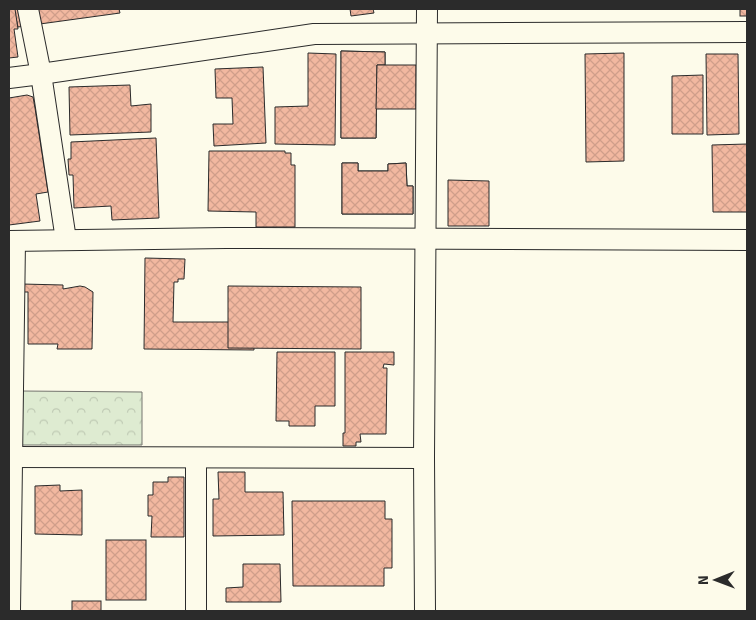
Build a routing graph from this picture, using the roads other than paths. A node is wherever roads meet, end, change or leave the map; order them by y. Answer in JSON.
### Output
{"nodes":[{"id":1,"x":28,"y":9,"type":"edge"},
{"id":2,"x":428,"y":9,"type":"edge"},
{"id":3,"x":747,"y":32,"type":"edge"},
{"id":4,"x":427,"y":33,"type":"junction"},
{"id":5,"x":41,"y":74,"type":"junction"},
{"id":6,"x":9,"y":78,"type":"edge"},
{"id":7,"x":426,"y":239,"type":"junction"},
{"id":8,"x":66,"y":240,"type":"junction"},
{"id":9,"x":747,"y":240,"type":"edge"},
{"id":10,"x":12,"y":241,"type":"edge"},
{"id":11,"x":10,"y":457,"type":"edge"},
{"id":12,"x":424,"y":458,"type":"junction"},
{"id":13,"x":196,"y":459,"type":"junction"},
{"id":14,"x":10,"y":611,"type":"edge"},
{"id":15,"x":196,"y":611,"type":"edge"},
{"id":16,"x":425,"y":611,"type":"edge"}],
"edges":[{"from":1,"to":5,"type":"street"},
{"from":2,"to":4,"type":"street"},
{"from":3,"to":4,"type":"street"},
{"from":4,"to":5,"type":"street"},
{"from":4,"to":7,"type":"street"},
{"from":5,"to":6,"type":"street"},
{"from":5,"to":8,"type":"street"},
{"from":7,"to":8,"type":"street"},
{"from":7,"to":9,"type":"street"},
{"from":7,"to":12,"type":"street"},
{"from":8,"to":10,"type":"street"},
{"from":10,"to":11,"type":"street"},
{"from":11,"to":13,"type":"street"},
{"from":11,"to":14,"type":"street"},
{"from":12,"to":13,"type":"street"},
{"from":12,"to":16,"type":"street"},
{"from":13,"to":15,"type":"street"}]}
